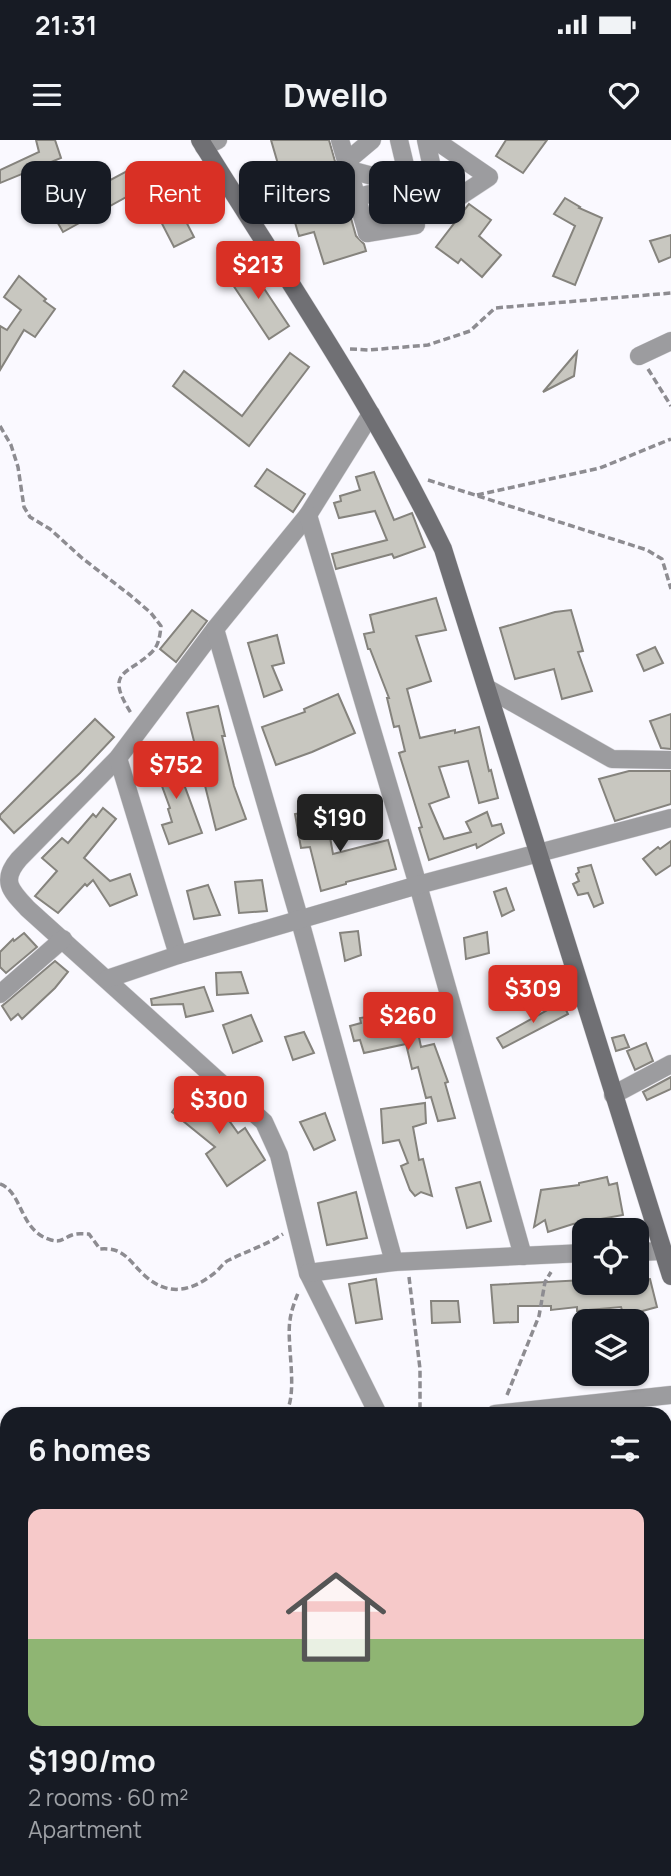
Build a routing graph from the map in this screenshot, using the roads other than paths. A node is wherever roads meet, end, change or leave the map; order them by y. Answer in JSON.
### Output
{"nodes":[{"id":1,"x":340,"y":140,"type":"edge"},
{"id":2,"x":372,"y":140,"type":"edge"},
{"id":3,"x":399,"y":140,"type":"edge"},
{"id":4,"x":426,"y":140,"type":"edge"},
{"id":5,"x":435,"y":140,"type":"edge"},
{"id":6,"x":207,"y":142,"type":"edge"},
{"id":7,"x":347,"y":161,"type":"edge"},
{"id":8,"x":353,"y":161,"type":"edge"},
{"id":9,"x":403,"y":161,"type":"edge"},
{"id":10,"x":355,"y":189,"type":"edge"},
{"id":11,"x":369,"y":194,"type":"edge"},
{"id":12,"x":357,"y":197,"type":"junction"},
{"id":13,"x":375,"y":224,"type":"edge"},
{"id":14,"x":416,"y":224,"type":"edge"},
{"id":15,"x":367,"y":233,"type":"junction"},
{"id":16,"x":671,"y":341,"type":"edge"},
{"id":17,"x":639,"y":356,"type":"road end"},
{"id":18,"x":371,"y":414,"type":"junction"},
{"id":19,"x":309,"y":516,"type":"junction"},
{"id":20,"x":215,"y":629,"type":"junction"},
{"id":21,"x":487,"y":688,"type":"junction"},
{"id":22,"x":118,"y":758,"type":"junction"},
{"id":23,"x":671,"y":760,"type":"edge"},
{"id":24,"x":671,"y":818,"type":"edge"},
{"id":25,"x":539,"y":854,"type":"junction"},
{"id":26,"x":418,"y":885,"type":"junction"},
{"id":27,"x":300,"y":921,"type":"junction"},
{"id":28,"x":63,"y":939,"type":"junction"},
{"id":29,"x":178,"y":955,"type":"junction"},
{"id":30,"x":107,"y":979,"type":"junction"},
{"id":31,"x":0,"y":993,"type":"edge"},
{"id":32,"x":671,"y":1064,"type":"edge"},
{"id":33,"x":613,"y":1095,"type":"junction"},
{"id":34,"x":663,"y":1251,"type":"junction"},
{"id":35,"x":649,"y":1252,"type":"edge"},
{"id":36,"x":572,"y":1254,"type":"edge"},
{"id":37,"x":523,"y":1256,"type":"junction"},
{"id":38,"x":400,"y":1261,"type":"junction"},
{"id":39,"x":308,"y":1273,"type":"junction"},
{"id":40,"x":671,"y":1276,"type":"edge"},
{"id":41,"x":671,"y":1395,"type":"edge"},
{"id":42,"x":375,"y":1407,"type":"edge"},
{"id":43,"x":586,"y":1407,"type":"edge"}],
"edges":[{"from":1,"to":7,"type":"street"},
{"from":2,"to":8,"type":"street"},
{"from":3,"to":9,"type":"street"},
{"from":4,"to":5,"type":"street"},
{"from":6,"to":18,"type":"street"},
{"from":10,"to":12,"type":"street"},
{"from":11,"to":12,"type":"street"},
{"from":12,"to":15,"type":"street"},
{"from":13,"to":15,"type":"street"},
{"from":14,"to":15,"type":"street"},
{"from":16,"to":17,"type":"street"},
{"from":18,"to":19,"type":"street"},
{"from":18,"to":21,"type":"street"},
{"from":19,"to":20,"type":"street"},
{"from":19,"to":26,"type":"street"},
{"from":20,"to":22,"type":"street"},
{"from":20,"to":27,"type":"street"},
{"from":21,"to":23,"type":"street"},
{"from":21,"to":25,"type":"street"},
{"from":22,"to":28,"type":"street"},
{"from":22,"to":29,"type":"street"},
{"from":24,"to":25,"type":"street"},
{"from":25,"to":26,"type":"street"},
{"from":25,"to":33,"type":"street"},
{"from":26,"to":27,"type":"street"},
{"from":26,"to":37,"type":"street"},
{"from":27,"to":29,"type":"street"},
{"from":27,"to":38,"type":"street"},
{"from":28,"to":30,"type":"street"},
{"from":28,"to":31,"type":"street"},
{"from":29,"to":30,"type":"street"},
{"from":30,"to":39,"type":"street"},
{"from":32,"to":33,"type":"street"},
{"from":33,"to":34,"type":"street"},
{"from":34,"to":35,"type":"street"},
{"from":34,"to":40,"type":"street"},
{"from":36,"to":37,"type":"street"},
{"from":37,"to":38,"type":"street"},
{"from":38,"to":39,"type":"street"},
{"from":39,"to":42,"type":"street"},
{"from":41,"to":43,"type":"street"}]}
